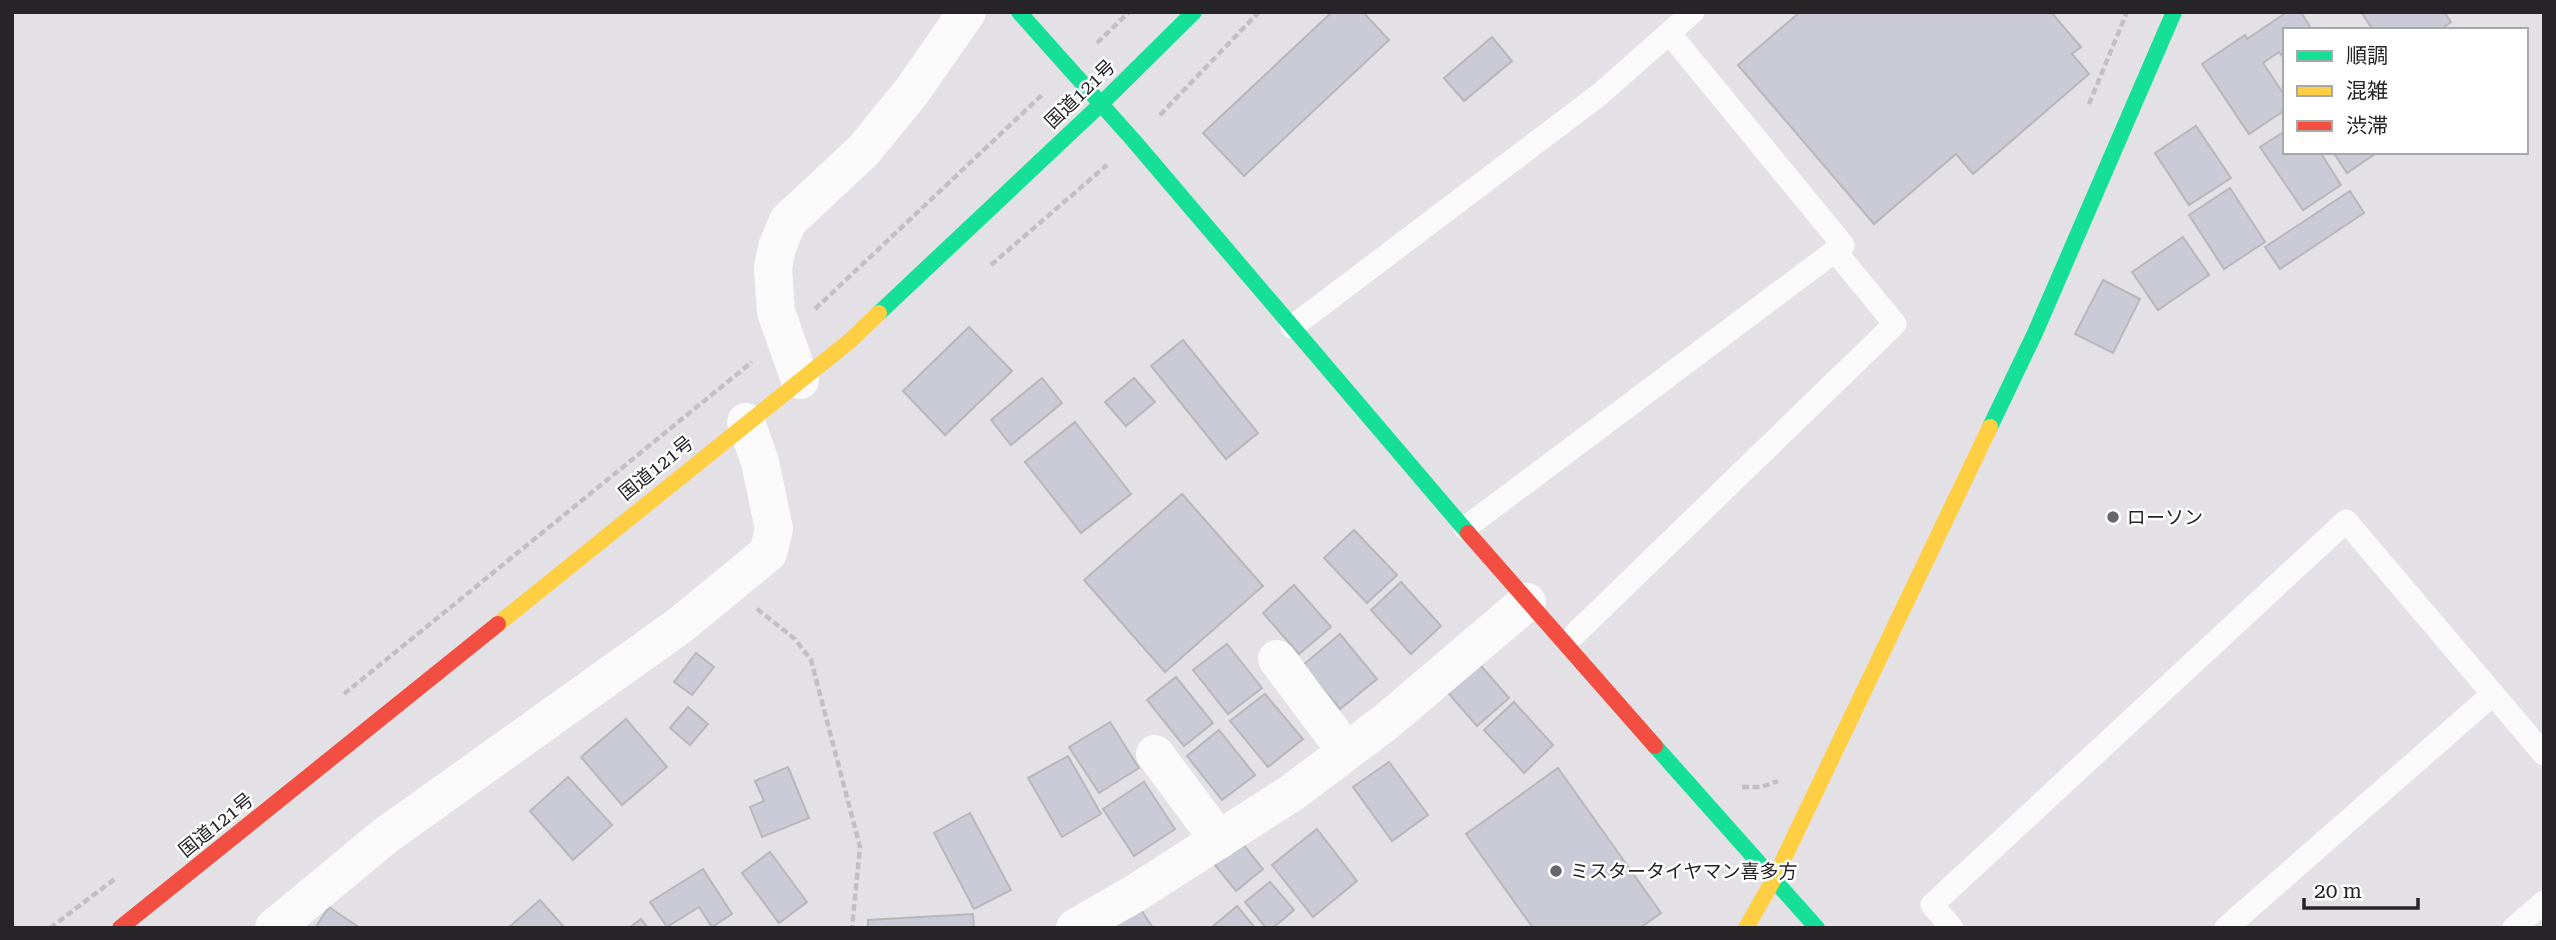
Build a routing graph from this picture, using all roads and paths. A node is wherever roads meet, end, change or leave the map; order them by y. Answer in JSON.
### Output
{"nodes":[{"id":1,"x":967,"y":12,"type":"edge"},
{"id":2,"x":1019,"y":12,"type":"edge"},
{"id":3,"x":1129,"y":12,"type":"edge"},
{"id":4,"x":1194,"y":12,"type":"edge"},
{"id":5,"x":1259,"y":12,"type":"edge"},
{"id":6,"x":1693,"y":12,"type":"edge"},
{"id":7,"x":2174,"y":12,"type":"edge"},
{"id":8,"x":1670,"y":34,"type":"junction"},
{"id":9,"x":1093,"y":47,"type":"dead end"},
{"id":10,"x":1051,"y":88,"type":"dead end"},
{"id":11,"x":1101,"y":104,"type":"junction"},
{"id":12,"x":1158,"y":117,"type":"dead end"},
{"id":13,"x":1835,"y":251,"type":"junction"},
{"id":14,"x":1292,"y":327,"type":"junction"},
{"id":15,"x":783,"y":335,"type":"junction"},
{"id":16,"x":800,"y":380,"type":"junction"},
{"id":17,"x":746,"y":422,"type":"junction"},
{"id":18,"x":1465,"y":528,"type":"junction"},
{"id":19,"x":727,"y":586,"type":"junction"},
{"id":20,"x":1527,"y":602,"type":"junction"},
{"id":21,"x":1575,"y":634,"type":"dead end"},
{"id":22,"x":1277,"y":659,"type":"dead end"},
{"id":23,"x":2493,"y":694,"type":"junction"},
{"id":24,"x":335,"y":701,"type":"dead end"},
{"id":25,"x":1346,"y":751,"type":"junction"},
{"id":26,"x":1155,"y":754,"type":"dead end"},
{"id":27,"x":2544,"y":754,"type":"edge"},
{"id":28,"x":1219,"y":840,"type":"junction"},
{"id":29,"x":126,"y":870,"type":"dead end"},
{"id":30,"x":1774,"y":879,"type":"junction"},
{"id":31,"x":2544,"y":902,"type":"edge"},
{"id":32,"x":140,"y":922,"type":"edge"},
{"id":33,"x":50,"y":928,"type":"edge"},
{"id":34,"x":274,"y":928,"type":"edge"},
{"id":35,"x":852,"y":928,"type":"edge"},
{"id":36,"x":1075,"y":928,"type":"edge"},
{"id":37,"x":1746,"y":928,"type":"edge"},
{"id":38,"x":1817,"y":928,"type":"edge"},
{"id":39,"x":1952,"y":928,"type":"edge"},
{"id":40,"x":2226,"y":928,"type":"edge"},
{"id":41,"x":2514,"y":928,"type":"edge"}],
"edges":[{"from":1,"to":15,"type":"street"},
{"from":2,"to":11,"type":"main road"},
{"from":3,"to":9,"type":"path"},
{"from":4,"to":11,"type":"main road","name":"国道121号"},
{"from":5,"to":12,"type":"path"},
{"from":6,"to":8,"type":"lane"},
{"from":7,"to":30,"type":"main road"},
{"from":8,"to":13,"type":"lane"},
{"from":8,"to":14,"type":"lane"},
{"from":10,"to":15,"type":"path"},
{"from":11,"to":14,"type":"main road"},
{"from":11,"to":16,"type":"main road","name":"国道121号"},
{"from":13,"to":18,"type":"lane"},
{"from":13,"to":21,"type":"lane"},
{"from":14,"to":18,"type":"main road"},
{"from":15,"to":16,"type":"street"},
{"from":15,"to":24,"type":"path"},
{"from":16,"to":17,"type":"main road","name":"国道121号"},
{"from":17,"to":19,"type":"street"},
{"from":17,"to":32,"type":"main road","name":"国道121号"},
{"from":18,"to":20,"type":"main road"},
{"from":19,"to":34,"type":"street"},
{"from":19,"to":35,"type":"path"},
{"from":20,"to":25,"type":"street"},
{"from":20,"to":30,"type":"main road"},
{"from":22,"to":25,"type":"street"},
{"from":23,"to":27,"type":"lane"},
{"from":23,"to":39,"type":"lane"},
{"from":23,"to":40,"type":"lane"},
{"from":25,"to":28,"type":"street"},
{"from":26,"to":28,"type":"street"},
{"from":28,"to":36,"type":"street"},
{"from":29,"to":33,"type":"path"},
{"from":30,"to":37,"type":"main road"},
{"from":30,"to":38,"type":"main road"},
{"from":31,"to":41,"type":"lane"}]}
